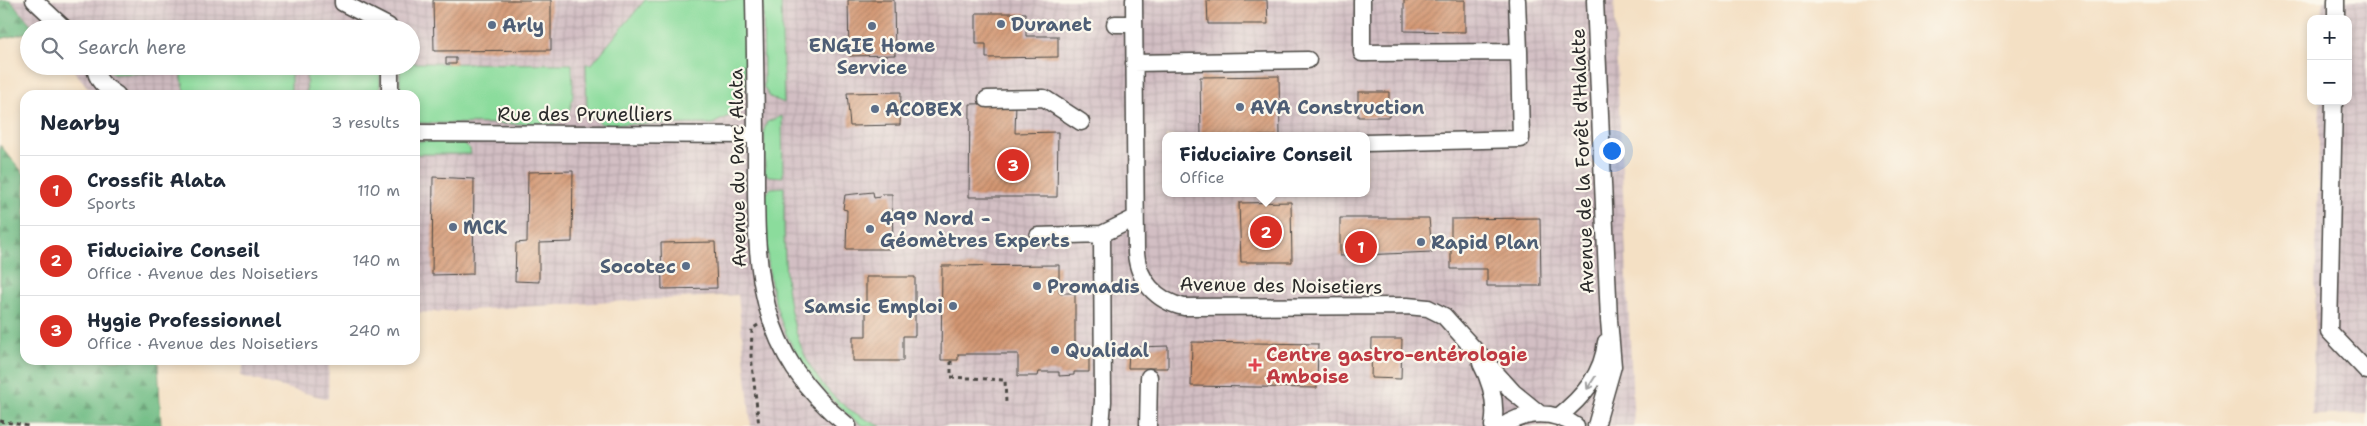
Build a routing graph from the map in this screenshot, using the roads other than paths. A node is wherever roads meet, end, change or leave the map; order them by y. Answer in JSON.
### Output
{"nodes":[{"id":1,"x":34,"y":0,"type":"edge"},
{"id":2,"x":344,"y":0,"type":"edge"},
{"id":3,"x":754,"y":0,"type":"edge"},
{"id":4,"x":1134,"y":0,"type":"edge"},
{"id":5,"x":1362,"y":0,"type":"edge"},
{"id":6,"x":1517,"y":0,"type":"edge"},
{"id":7,"x":1595,"y":0,"type":"edge"},
{"id":8,"x":2336,"y":0,"type":"edge"},
{"id":9,"x":2336,"y":15,"type":"edge"},
{"id":10,"x":55,"y":20,"type":"edge"},
{"id":11,"x":377,"y":20,"type":"edge"},
{"id":12,"x":1115,"y":24,"type":"dead end"},
{"id":13,"x":1134,"y":24,"type":"junction"},
{"id":14,"x":1519,"y":52,"type":"junction"},
{"id":15,"x":1308,"y":60,"type":"dead end"},
{"id":16,"x":1134,"y":63,"type":"junction"},
{"id":17,"x":97,"y":75,"type":"edge"},
{"id":18,"x":390,"y":75,"type":"edge"},
{"id":19,"x":110,"y":90,"type":"edge"},
{"id":20,"x":390,"y":90,"type":"edge"},
{"id":21,"x":987,"y":99,"type":"dead end"},
{"id":22,"x":2334,"y":105,"type":"edge"},
{"id":23,"x":1082,"y":122,"type":"dead end"},
{"id":24,"x":420,"y":133,"type":"edge"},
{"id":25,"x":756,"y":135,"type":"junction"},
{"id":26,"x":1370,"y":143,"type":"edge"},
{"id":27,"x":1135,"y":218,"type":"junction"},
{"id":28,"x":1102,"y":234,"type":"junction"},
{"id":29,"x":1038,"y":236,"type":"dead end"},
{"id":30,"x":1609,"y":320,"type":"junction"},
{"id":31,"x":1478,"y":356,"type":"junction"},
{"id":32,"x":2367,"y":371,"type":"edge"},
{"id":33,"x":1149,"y":377,"type":"dead end"},
{"id":34,"x":1540,"y":414,"type":"junction"},
{"id":35,"x":1558,"y":417,"type":"junction"},
{"id":36,"x":848,"y":426,"type":"edge"},
{"id":37,"x":1100,"y":426,"type":"edge"},
{"id":38,"x":1148,"y":426,"type":"edge"},
{"id":39,"x":1493,"y":426,"type":"edge"},
{"id":40,"x":1503,"y":426,"type":"edge"},
{"id":41,"x":1576,"y":426,"type":"edge"},
{"id":42,"x":1596,"y":426,"type":"edge"}],
"edges":[{"from":1,"to":10,"type":"street"},
{"from":2,"to":11,"type":"street"},
{"from":3,"to":25,"type":"street","name":"Avenue du Parc Alata"},
{"from":4,"to":13,"type":"street","name":"Avenue des Noisetiers"},
{"from":5,"to":14,"type":"street"},
{"from":6,"to":14,"type":"street"},
{"from":7,"to":30,"type":"street","name":"Avenue de la Forêt d'Halatte"},
{"from":8,"to":9,"type":"street"},
{"from":12,"to":13,"type":"street"},
{"from":13,"to":16,"type":"street","name":"Avenue des Noisetiers"},
{"from":14,"to":26,"type":"street"},
{"from":15,"to":16,"type":"street"},
{"from":16,"to":27,"type":"street","name":"Avenue des Noisetiers"},
{"from":17,"to":19,"type":"street"},
{"from":18,"to":20,"type":"street"},
{"from":21,"to":23,"type":"street"},
{"from":22,"to":32,"type":"street"},
{"from":24,"to":25,"type":"street","name":"Rue des Prunelliers"},
{"from":25,"to":36,"type":"street","name":"Avenue du Parc Alata"},
{"from":27,"to":28,"type":"street"},
{"from":27,"to":31,"type":"street","name":"Avenue des Noisetiers"},
{"from":28,"to":29,"type":"street"},
{"from":28,"to":37,"type":"street"},
{"from":30,"to":35,"type":"street","name":"Avenue de la Forêt d'Halatte","one_way":true},
{"from":30,"to":42,"type":"street","name":"Avenue de la Forêt d'Halatte"},
{"from":31,"to":34,"type":"street","name":"Avenue des Noisetiers"},
{"from":31,"to":39,"type":"street","name":"Avenue des Noisetiers"},
{"from":33,"to":38,"type":"street"},
{"from":34,"to":35,"type":"street"},
{"from":34,"to":40,"type":"street"},
{"from":35,"to":41,"type":"street"}]}
